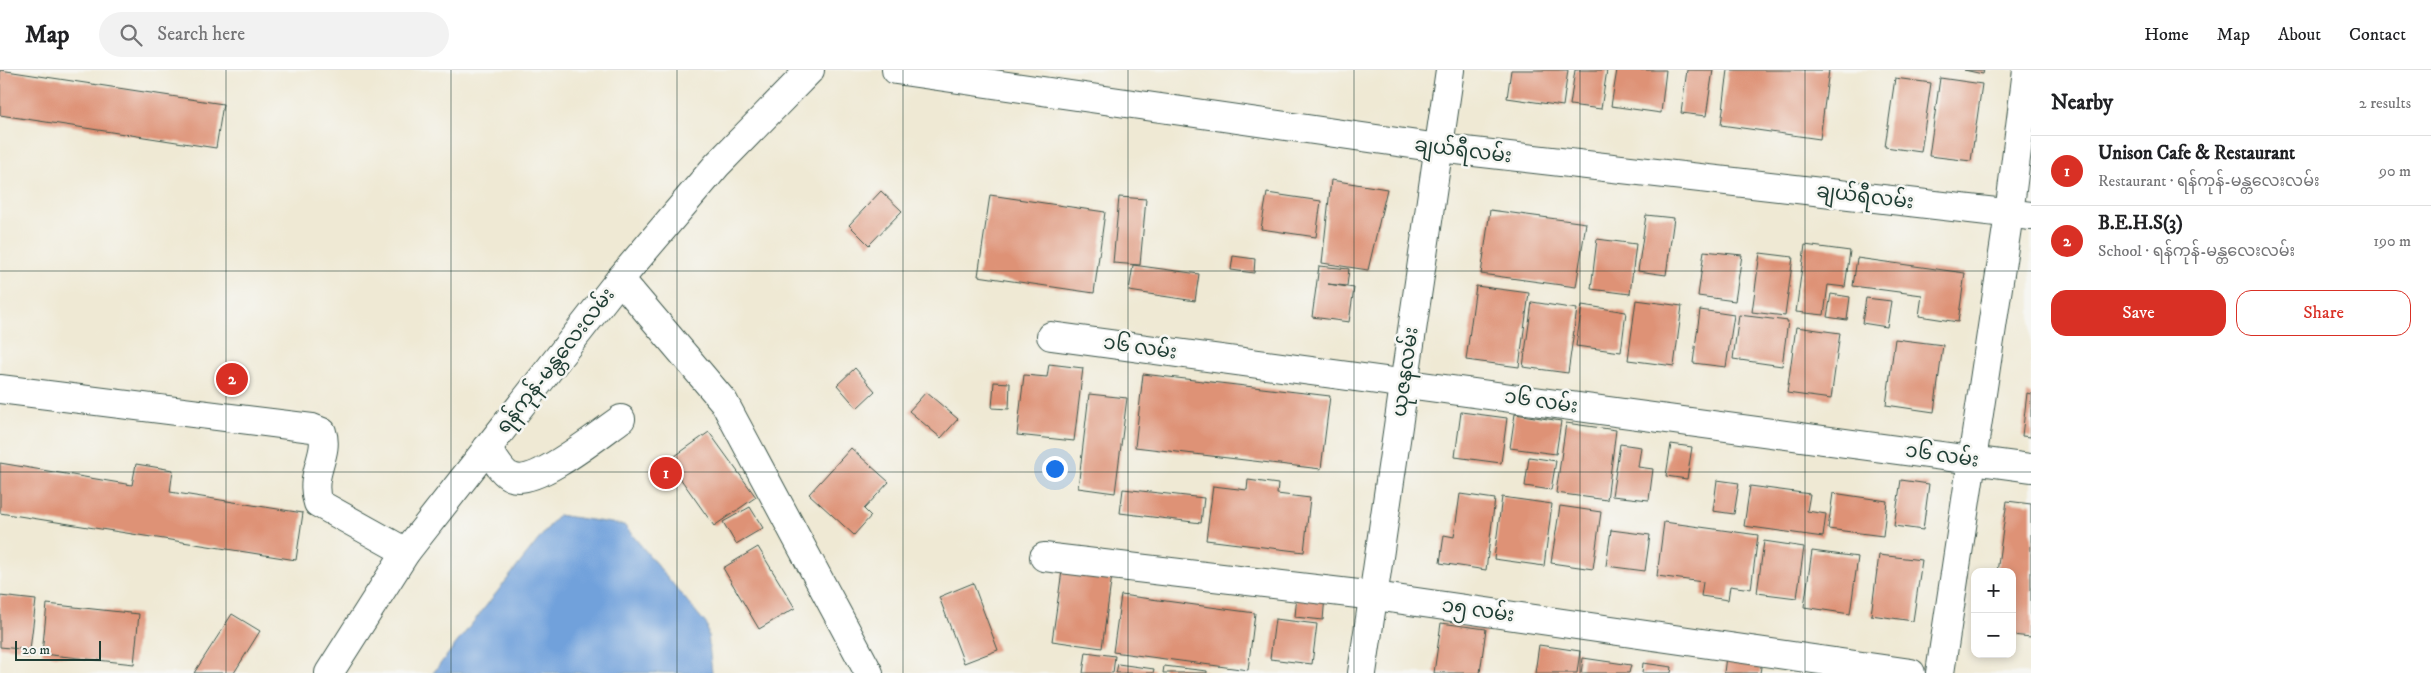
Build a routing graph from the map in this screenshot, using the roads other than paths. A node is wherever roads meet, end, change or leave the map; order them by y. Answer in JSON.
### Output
{"nodes":[{"id":1,"x":810,"y":70,"type":"edge"},
{"id":2,"x":896,"y":70,"type":"edge"},
{"id":3,"x":1450,"y":70,"type":"edge"},
{"id":4,"x":2027,"y":70,"type":"edge"},
{"id":5,"x":1439,"y":148,"type":"junction"},
{"id":6,"x":2020,"y":215,"type":"edge"},
{"id":7,"x":620,"y":279,"type":"junction"},
{"id":8,"x":1051,"y":336,"type":"dead end"},
{"id":9,"x":1404,"y":384,"type":"junction"},
{"id":10,"x":0,"y":389,"type":"edge"},
{"id":11,"x":621,"y":419,"type":"dead end"},
{"id":12,"x":487,"y":448,"type":"junction"},
{"id":13,"x":1971,"y":460,"type":"junction"},
{"id":14,"x":2031,"y":468,"type":"edge"},
{"id":15,"x":406,"y":552,"type":"junction"},
{"id":16,"x":1044,"y":556,"type":"dead end"},
{"id":17,"x":1375,"y":596,"type":"junction"},
{"id":18,"x":329,"y":673,"type":"edge"},
{"id":19,"x":869,"y":673,"type":"edge"},
{"id":20,"x":1362,"y":673,"type":"edge"},
{"id":21,"x":1911,"y":673,"type":"edge"},
{"id":22,"x":1940,"y":673,"type":"edge"}],
"edges":[{"from":1,"to":7,"type":"street","name":"ရန်ကုန်-မန္တလေးလမ်း"},
{"from":2,"to":5,"type":"street","name":"ချယ်ရီလမ်း"},
{"from":3,"to":5,"type":"street","name":"ယုဇနလမ်း"},
{"from":4,"to":6,"type":"street"},
{"from":5,"to":6,"type":"street","name":"ချယ်ရီလမ်း"},
{"from":5,"to":9,"type":"street","name":"ယုဇနလမ်း"},
{"from":6,"to":13,"type":"street"},
{"from":7,"to":12,"type":"street","name":"ရန်ကုန်-မန္တလေးလမ်း"},
{"from":7,"to":19,"type":"street"},
{"from":8,"to":9,"type":"street","name":"၁၆ လမ်း"},
{"from":9,"to":13,"type":"street","name":"၁၆ လမ်း"},
{"from":9,"to":17,"type":"street","name":"ယုဇနလမ်း"},
{"from":10,"to":15,"type":"street"},
{"from":11,"to":12,"type":"street"},
{"from":12,"to":15,"type":"street","name":"ရန်ကုန်-မန္တလေးလမ်း"},
{"from":13,"to":14,"type":"street","name":"၁၆ လမ်း"},
{"from":13,"to":22,"type":"street"},
{"from":15,"to":18,"type":"street","name":"ရန်ကုန်-မန္တလေးလမ်း"},
{"from":16,"to":17,"type":"street","name":"၁၅ လမ်း"},
{"from":17,"to":20,"type":"street","name":"ယုဇနလမ်း"},
{"from":17,"to":21,"type":"street","name":"၁၅ လမ်း"}]}
